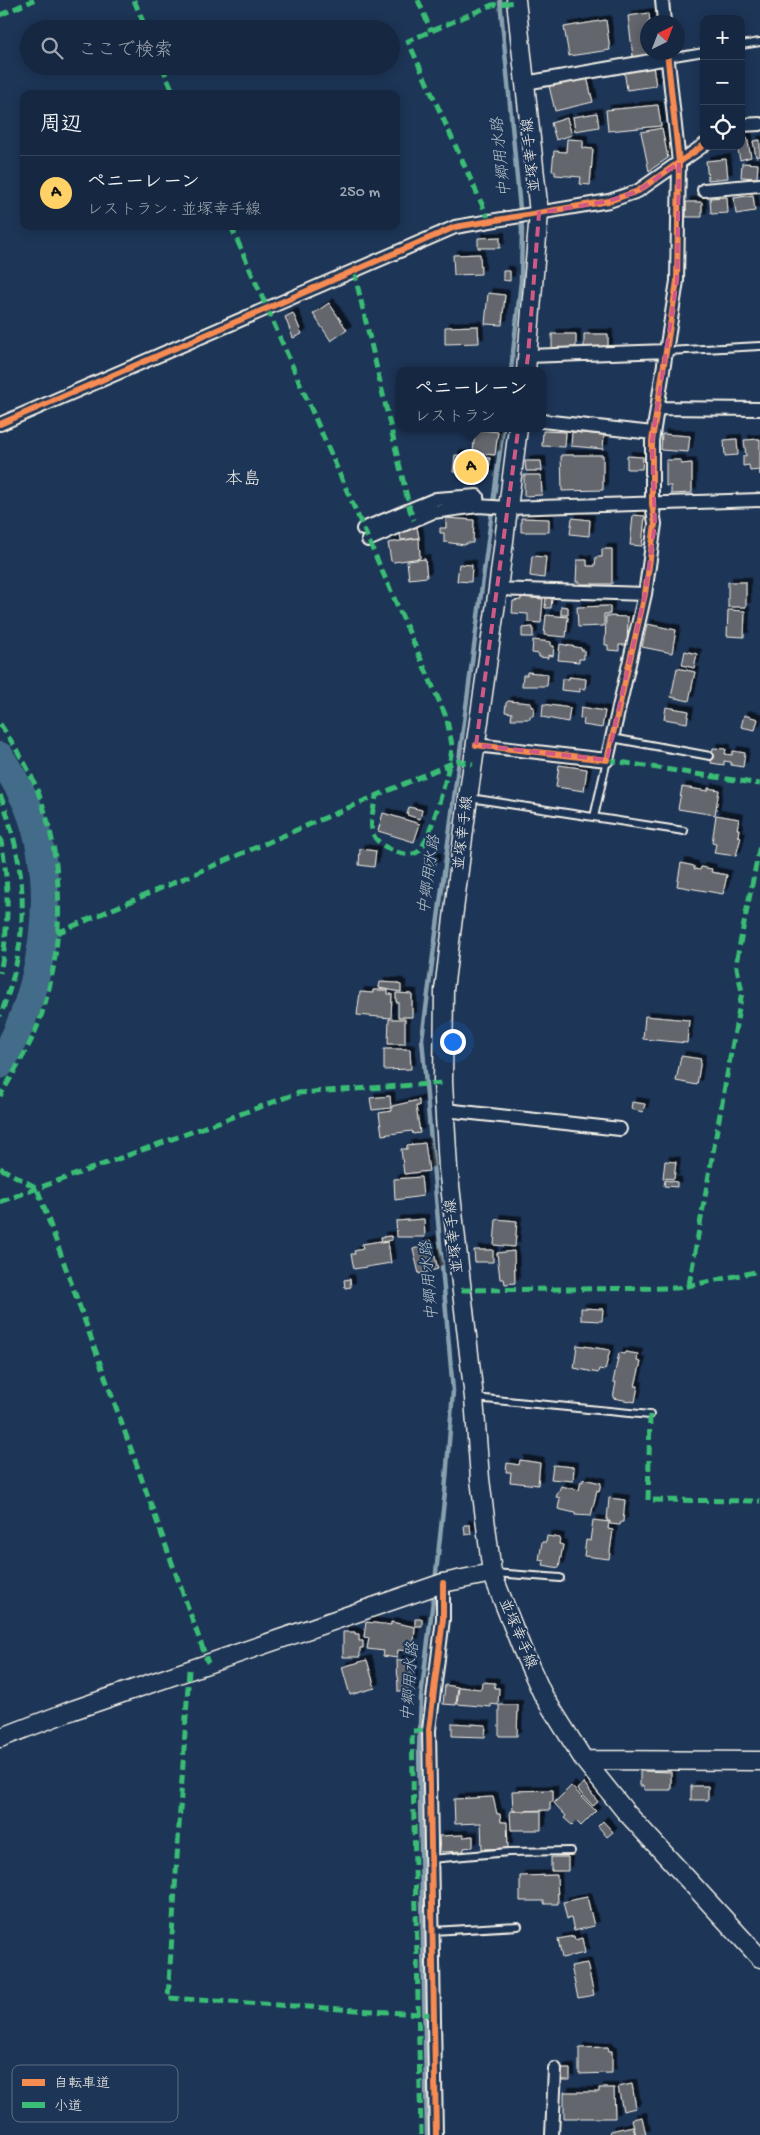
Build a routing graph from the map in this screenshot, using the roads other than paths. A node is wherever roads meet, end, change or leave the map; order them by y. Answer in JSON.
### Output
{"nodes":[{"id":1,"x":516,"y":0,"type":"edge"},
{"id":2,"x":662,"y":0,"type":"edge"},
{"id":3,"x":663,"y":15,"type":"edge"},
{"id":4,"x":760,"y":42,"type":"edge"},
{"id":5,"x":745,"y":44,"type":"edge"},
{"id":6,"x":700,"y":52,"type":"edge"},
{"id":7,"x":685,"y":54,"type":"edge"},
{"id":8,"x":642,"y":60,"type":"edge"},
{"id":9,"x":668,"y":60,"type":"edge"},
{"id":10,"x":525,"y":83,"type":"junction"},
{"id":11,"x":760,"y":124,"type":"edge"},
{"id":12,"x":745,"y":125,"type":"edge"},
{"id":13,"x":700,"y":148,"type":"edge"},
{"id":14,"x":678,"y":163,"type":"junction"},
{"id":15,"x":760,"y":185,"type":"edge"},
{"id":16,"x":704,"y":190,"type":"dead end"},
{"id":17,"x":539,"y":213,"type":"junction"},
{"id":18,"x":760,"y":346,"type":"edge"},
{"id":19,"x":666,"y":351,"type":"junction"},
{"id":20,"x":527,"y":363,"type":"edge"},
{"id":21,"x":657,"y":408,"type":"junction"},
{"id":22,"x":760,"y":409,"type":"edge"},
{"id":23,"x":546,"y":421,"type":"edge"},
{"id":24,"x":0,"y":424,"type":"edge"},
{"id":25,"x":518,"y":432,"type":"edge"},
{"id":26,"x":653,"y":433,"type":"junction"},
{"id":27,"x":760,"y":500,"type":"edge"},
{"id":28,"x":652,"y":504,"type":"junction"},
{"id":29,"x":508,"y":508,"type":"junction"},
{"id":30,"x":366,"y":535,"type":"dead end"},
{"id":31,"x":498,"y":589,"type":"junction"},
{"id":32,"x":644,"y":594,"type":"junction"},
{"id":33,"x":612,"y":738,"type":"junction"},
{"id":34,"x":476,"y":745,"type":"junction"},
{"id":35,"x":710,"y":756,"type":"dead end"},
{"id":36,"x":607,"y":760,"type":"junction"},
{"id":37,"x":468,"y":798,"type":"junction"},
{"id":38,"x":594,"y":817,"type":"junction"},
{"id":39,"x":684,"y":831,"type":"dead end"},
{"id":40,"x":445,"y":1110,"type":"junction"},
{"id":41,"x":620,"y":1129,"type":"dead end"},
{"id":42,"x":474,"y":1398,"type":"junction"},
{"id":43,"x":650,"y":1415,"type":"dead end"},
{"id":44,"x":492,"y":1573,"type":"junction"},
{"id":45,"x":560,"y":1578,"type":"dead end"},
{"id":46,"x":443,"y":1583,"type":"junction"},
{"id":47,"x":0,"y":1738,"type":"edge"},
{"id":48,"x":584,"y":1760,"type":"junction"},
{"id":49,"x":760,"y":1761,"type":"edge"},
{"id":50,"x":571,"y":1851,"type":"dead end"},
{"id":51,"x":430,"y":1859,"type":"junction"},
{"id":52,"x":518,"y":1926,"type":"dead end"},
{"id":53,"x":432,"y":1931,"type":"junction"},
{"id":54,"x":760,"y":1958,"type":"edge"},
{"id":55,"x":555,"y":2069,"type":"dead end"},
{"id":56,"x":436,"y":2135,"type":"edge"},
{"id":57,"x":552,"y":2135,"type":"edge"}],
"edges":[{"from":1,"to":10,"type":"main road","name":"並塚幸手線"},
{"from":2,"to":3,"type":"street"},
{"from":4,"to":5,"type":"lane"},
{"from":6,"to":7,"type":"lane"},
{"from":8,"to":10,"type":"street"},
{"from":9,"to":14,"type":"street"},
{"from":10,"to":17,"type":"main road","name":"並塚幸手線"},
{"from":11,"to":12,"type":"street"},
{"from":13,"to":14,"type":"street"},
{"from":14,"to":17,"type":"street"},
{"from":14,"to":19,"type":"street"},
{"from":15,"to":16,"type":"street"},
{"from":17,"to":20,"type":"main road","name":"並塚幸手線"},
{"from":17,"to":24,"type":"street"},
{"from":18,"to":19,"type":"lane"},
{"from":19,"to":20,"type":"street"},
{"from":19,"to":21,"type":"street"},
{"from":21,"to":22,"type":"street"},
{"from":21,"to":26,"type":"street"},
{"from":23,"to":26,"type":"street"},
{"from":25,"to":29,"type":"main road","name":"並塚幸手線"},
{"from":26,"to":28,"type":"street"},
{"from":27,"to":28,"type":"street"},
{"from":28,"to":29,"type":"street"},
{"from":28,"to":32,"type":"street"},
{"from":29,"to":30,"type":"street"},
{"from":29,"to":31,"type":"main road","name":"並塚幸手線"},
{"from":31,"to":32,"type":"street"},
{"from":31,"to":34,"type":"main road","name":"並塚幸手線"},
{"from":32,"to":33,"type":"street"},
{"from":33,"to":35,"type":"lane"},
{"from":33,"to":36,"type":"street"},
{"from":34,"to":36,"type":"street"},
{"from":34,"to":37,"type":"main road","name":"並塚幸手線"},
{"from":36,"to":38,"type":"lane"},
{"from":37,"to":38,"type":"lane"},
{"from":37,"to":40,"type":"main road","name":"並塚幸手線"},
{"from":38,"to":39,"type":"lane"},
{"from":40,"to":41,"type":"street"},
{"from":40,"to":42,"type":"main road","name":"並塚幸手線"},
{"from":42,"to":43,"type":"lane"},
{"from":42,"to":44,"type":"main road","name":"並塚幸手線"},
{"from":44,"to":45,"type":"lane"},
{"from":44,"to":46,"type":"main road"},
{"from":44,"to":48,"type":"main road","name":"並塚幸手線"},
{"from":46,"to":47,"type":"main road"},
{"from":46,"to":51,"type":"street"},
{"from":48,"to":49,"type":"main road"},
{"from":48,"to":54,"type":"main road","name":"並塚幸手線"},
{"from":50,"to":51,"type":"lane"},
{"from":51,"to":53,"type":"street"},
{"from":52,"to":53,"type":"lane"},
{"from":53,"to":56,"type":"street"},
{"from":55,"to":57,"type":"street"}]}
